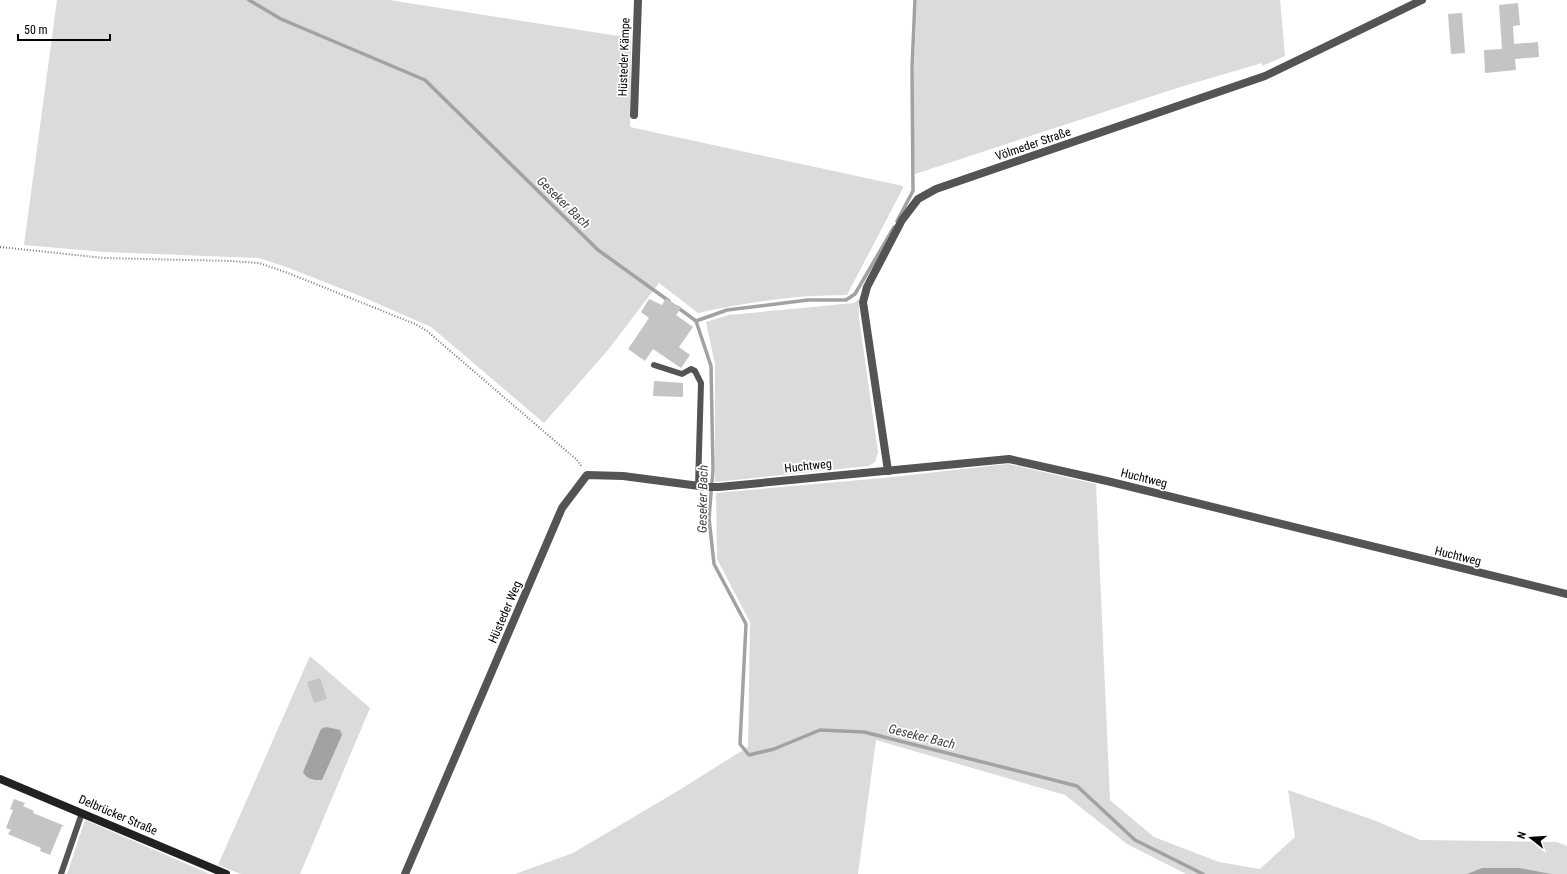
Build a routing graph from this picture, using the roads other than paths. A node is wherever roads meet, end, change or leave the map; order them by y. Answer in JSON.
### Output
{"nodes":[{"id":1,"x":638,"y":0,"type":"edge"},
{"id":2,"x":1422,"y":0,"type":"edge"},
{"id":3,"x":634,"y":115,"type":"dead end"},
{"id":4,"x":654,"y":365,"type":"dead end"},
{"id":5,"x":888,"y":471,"type":"junction"},
{"id":6,"x":702,"y":487,"type":"junction"},
{"id":7,"x":1567,"y":594,"type":"edge"},
{"id":8,"x":0,"y":779,"type":"edge"},
{"id":9,"x":82,"y":813,"type":"junction"},
{"id":10,"x":61,"y":874,"type":"edge"},
{"id":11,"x":226,"y":874,"type":"edge"},
{"id":12,"x":406,"y":874,"type":"edge"}],
"edges":[{"from":1,"to":3,"type":"street","name":"Hüsteder Kämpe"},
{"from":2,"to":5,"type":"street","name":"Völmeder Straße"},
{"from":4,"to":6,"type":"lane"},
{"from":5,"to":6,"type":"street","name":"Huchtweg"},
{"from":5,"to":7,"type":"street","name":"Huchtweg"},
{"from":6,"to":12,"type":"street","name":"Hüsteder Weg"},
{"from":8,"to":9,"type":"main road","name":"Delbrücker Straße"},
{"from":9,"to":10,"type":"lane"},
{"from":9,"to":11,"type":"main road","name":"Delbrücker Straße"}]}
